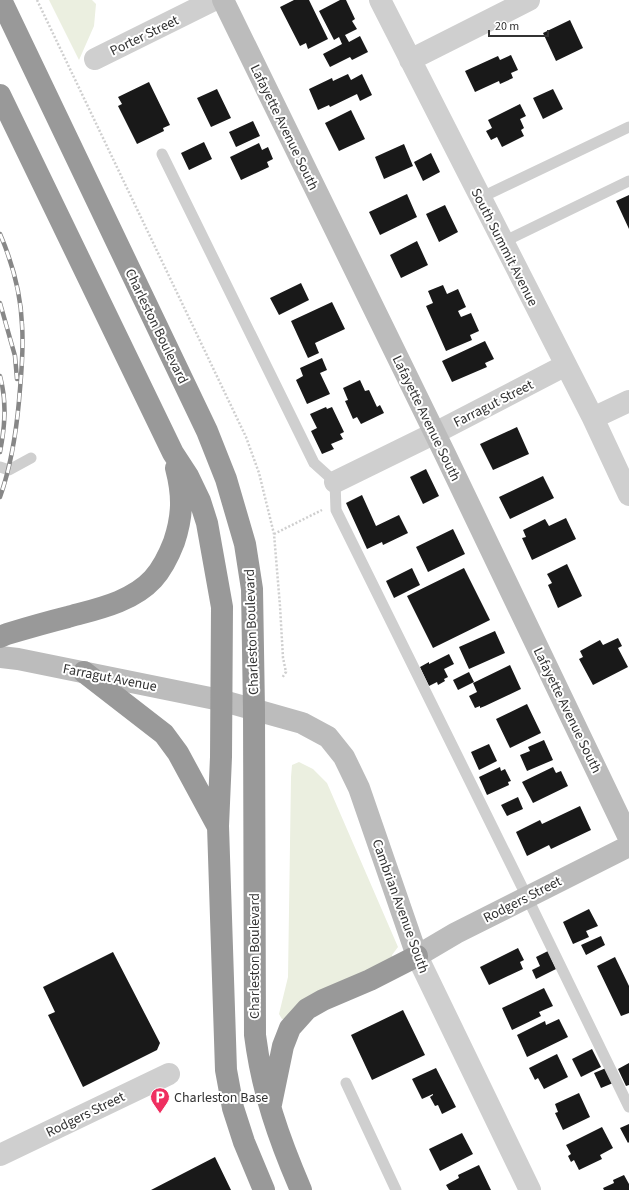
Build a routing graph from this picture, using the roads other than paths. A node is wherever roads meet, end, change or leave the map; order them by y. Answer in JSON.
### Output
{"nodes":[{"id":1,"x":1,"y":0,"type":"edge"},
{"id":2,"x":214,"y":0,"type":"edge"},
{"id":3,"x":222,"y":0,"type":"edge"},
{"id":4,"x":380,"y":0,"type":"edge"},
{"id":5,"x":529,"y":0,"type":"edge"},
{"id":6,"x":95,"y":58,"type":"dead end"},
{"id":7,"x":410,"y":60,"type":"junction"},
{"id":8,"x":0,"y":96,"type":"edge"},
{"id":9,"x":629,"y":127,"type":"edge"},
{"id":10,"x":162,"y":154,"type":"dead end"},
{"id":11,"x":629,"y":181,"type":"edge"},
{"id":12,"x":480,"y":198,"type":"junction"},
{"id":13,"x":503,"y":242,"type":"junction"},
{"id":14,"x":566,"y":365,"type":"junction"},
{"id":15,"x":629,"y":401,"type":"edge"},
{"id":16,"x":593,"y":418,"type":"junction"},
{"id":17,"x":435,"y":433,"type":"junction"},
{"id":18,"x":173,"y":453,"type":"junction"},
{"id":19,"x":31,"y":458,"type":"dead end"},
{"id":20,"x":0,"y":467,"type":"edge"},
{"id":21,"x":335,"y":493,"type":"junction"},
{"id":22,"x":629,"y":495,"type":"edge"},
{"id":23,"x":0,"y":637,"type":"edge"},
{"id":24,"x":0,"y":657,"type":"edge"},
{"id":25,"x":84,"y":672,"type":"junction"},
{"id":26,"x":220,"y":700,"type":"junction"},
{"id":27,"x":254,"y":710,"type":"junction"},
{"id":28,"x":218,"y":826,"type":"junction"},
{"id":29,"x":629,"y":838,"type":"edge"},
{"id":30,"x":629,"y":846,"type":"edge"},
{"id":31,"x":527,"y":896,"type":"junction"},
{"id":32,"x":417,"y":956,"type":"junction"},
{"id":33,"x":170,"y":1074,"type":"dead end"},
{"id":34,"x":346,"y":1083,"type":"dead end"},
{"id":35,"x":629,"y":1107,"type":"edge"},
{"id":36,"x":270,"y":1109,"type":"junction"},
{"id":37,"x":0,"y":1155,"type":"edge"},
{"id":38,"x":264,"y":1190,"type":"edge"},
{"id":39,"x":301,"y":1190,"type":"edge"},
{"id":40,"x":396,"y":1190,"type":"edge"},
{"id":41,"x":530,"y":1190,"type":"edge"}],
"edges":[{"from":1,"to":27,"type":"highway","name":"Charleston Boulevard"},
{"from":2,"to":6,"type":"street","name":"Porter Street"},
{"from":3,"to":17,"type":"street","name":"Lafayette Avenue South"},
{"from":4,"to":7,"type":"street","name":"South Summit Avenue"},
{"from":5,"to":7,"type":"street"},
{"from":7,"to":12,"type":"street","name":"South Summit Avenue"},
{"from":8,"to":18,"type":"highway","name":"Charleston Boulevard"},
{"from":9,"to":12,"type":"lane"},
{"from":10,"to":21,"type":"lane"},
{"from":11,"to":13,"type":"lane"},
{"from":12,"to":13,"type":"street","name":"South Summit Avenue"},
{"from":13,"to":14,"type":"street","name":"South Summit Avenue"},
{"from":14,"to":16,"type":"street","name":"South Summit Avenue"},
{"from":14,"to":17,"type":"street","name":"Farragut Street"},
{"from":15,"to":16,"type":"street"},
{"from":16,"to":22,"type":"street","name":"South Summit Avenue"},
{"from":17,"to":21,"type":"street","name":"Farragut Street"},
{"from":17,"to":29,"type":"street","name":"Lafayette Avenue South"},
{"from":18,"to":23,"type":"highway"},
{"from":18,"to":26,"type":"highway","name":"Charleston Boulevard"},
{"from":19,"to":20,"type":"lane"},
{"from":21,"to":31,"type":"lane"},
{"from":24,"to":25,"type":"street","name":"Farragut Avenue"},
{"from":25,"to":26,"type":"street","name":"Farragut Avenue"},
{"from":25,"to":28,"type":"highway"},
{"from":26,"to":27,"type":"street"},
{"from":26,"to":28,"type":"highway","name":"Charleston Boulevard"},
{"from":27,"to":32,"type":"street","name":"Cambrian Avenue South"},
{"from":27,"to":36,"type":"highway","name":"Charleston Boulevard"},
{"from":28,"to":38,"type":"highway","name":"Charleston Boulevard"},
{"from":30,"to":31,"type":"street","name":"Rodgers Street"},
{"from":31,"to":32,"type":"street","name":"Rodgers Street"},
{"from":31,"to":35,"type":"lane"},
{"from":32,"to":36,"type":"highway"},
{"from":32,"to":41,"type":"street","name":"Cambrian Avenue South"},
{"from":33,"to":37,"type":"street","name":"Rodgers Street"},
{"from":34,"to":40,"type":"lane"},
{"from":36,"to":39,"type":"highway","name":"Charleston Boulevard"}]}
